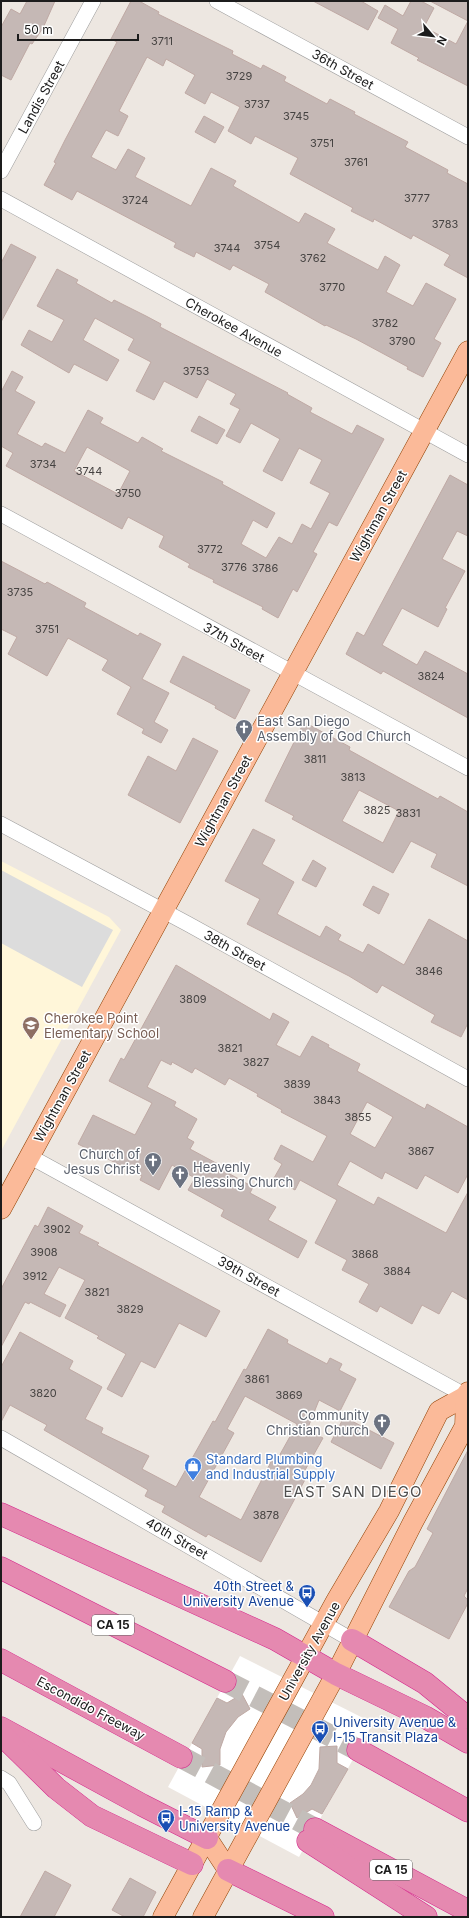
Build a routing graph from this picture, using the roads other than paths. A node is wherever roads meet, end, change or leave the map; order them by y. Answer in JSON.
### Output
{"nodes":[{"id":1,"x":94,"y":1,"type":"edge"},
{"id":2,"x":217,"y":1,"type":"edge"},
{"id":3,"x":468,"y":137,"type":"edge"},
{"id":4,"x":1,"y":171,"type":"edge"},
{"id":5,"x":1,"y":199,"type":"edge"},
{"id":6,"x":468,"y":351,"type":"edge"},
{"id":7,"x":424,"y":431,"type":"junction"},
{"id":8,"x":468,"y":455,"type":"edge"},
{"id":9,"x":1,"y":514,"type":"edge"},
{"id":10,"x":292,"y":673,"type":"junction"},
{"id":11,"x":468,"y":768,"type":"edge"},
{"id":12,"x":1,"y":824,"type":"edge"},
{"id":13,"x":164,"y":911,"type":"junction"},
{"id":14,"x":468,"y":1079,"type":"edge"},
{"id":15,"x":29,"y":1156,"type":"junction"},
{"id":16,"x":1,"y":1209,"type":"edge"},
{"id":17,"x":467,"y":1395,"type":"edge"},
{"id":18,"x":1,"y":1438,"type":"edge"},
{"id":19,"x":1,"y":1514,"type":"edge"},
{"id":20,"x":1,"y":1568,"type":"edge"},
{"id":21,"x":325,"y":1623,"type":"junction"},
{"id":22,"x":352,"y":1640,"type":"junction"},
{"id":23,"x":306,"y":1657,"type":"junction"},
{"id":24,"x":1,"y":1660,"type":"edge"},
{"id":25,"x":336,"y":1674,"type":"junction"},
{"id":26,"x":224,"y":1681,"type":"tunnel mouth"},
{"id":27,"x":468,"y":1718,"type":"edge"},
{"id":28,"x":1,"y":1728,"type":"edge"},
{"id":29,"x":1,"y":1734,"type":"edge"},
{"id":30,"x":468,"y":1742,"type":"edge"},
{"id":31,"x":181,"y":1757,"type":"tunnel mouth"},
{"id":32,"x":1,"y":1778,"type":"edge"},
{"id":33,"x":468,"y":1794,"type":"edge"},
{"id":34,"x":468,"y":1811,"type":"edge"},
{"id":35,"x":34,"y":1823,"type":"dead end"},
{"id":36,"x":207,"y":1838,"type":"junction"},
{"id":37,"x":192,"y":1864,"type":"junction"},
{"id":38,"x":228,"y":1870,"type":"junction"},
{"id":39,"x":468,"y":1911,"type":"edge"},
{"id":40,"x":163,"y":1917,"type":"edge"},
{"id":41,"x":203,"y":1917,"type":"edge"},
{"id":42,"x":323,"y":1917,"type":"edge"},
{"id":43,"x":426,"y":1917,"type":"edge"}],
"edges":[{"from":1,"to":4,"type":"street","name":"Landis Street"},
{"from":2,"to":3,"type":"street","name":"36th Street"},
{"from":5,"to":7,"type":"street","name":"Cherokee Avenue"},
{"from":6,"to":7,"type":"main road","name":"Wightman Street"},
{"from":7,"to":8,"type":"street","name":"Cherokee Avenue"},
{"from":7,"to":10,"type":"main road","name":"Wightman Street"},
{"from":9,"to":10,"type":"street","name":"37th Street"},
{"from":10,"to":11,"type":"street","name":"37th Street"},
{"from":10,"to":13,"type":"main road","name":"Wightman Street"},
{"from":12,"to":13,"type":"street","name":"38th Street"},
{"from":13,"to":14,"type":"street","name":"38th Street"},
{"from":13,"to":15,"type":"main road","name":"Wightman Street"},
{"from":15,"to":16,"type":"main road","name":"Wightman Street"},
{"from":15,"to":17,"type":"street","name":"39th Street"},
{"from":17,"to":21,"type":"main road","name":"University Avenue"},
{"from":17,"to":22,"type":"main road"},
{"from":18,"to":21,"type":"street","name":"40th Street"},
{"from":19,"to":23,"type":"highway"},
{"from":20,"to":26,"type":"highway","number":"CA 15"},
{"from":21,"to":22,"type":"street","name":"40th Street"},
{"from":21,"to":23,"type":"main road","name":"University Avenue"},
{"from":22,"to":25,"type":"main road"},
{"from":22,"to":27,"type":"highway"},
{"from":23,"to":25,"type":"highway"},
{"from":23,"to":36,"type":"main road","name":"University Avenue"},
{"from":24,"to":31,"type":"highway","name":"Escondido Freeway"},
{"from":25,"to":30,"type":"highway"},
{"from":25,"to":38,"type":"main road"},
{"from":28,"to":36,"type":"highway"},
{"from":29,"to":37,"type":"highway"},
{"from":32,"to":35,"type":"street"},
{"from":33,"to":34,"type":"highway"},
{"from":36,"to":37,"type":"main road","name":"University Avenue"},
{"from":36,"to":38,"type":"main road"},
{"from":37,"to":40,"type":"main road","name":"University Avenue"},
{"from":38,"to":41,"type":"main road"},
{"from":38,"to":42,"type":"highway"},
{"from":39,"to":43,"type":"highway","number":"CA 15"}]}
